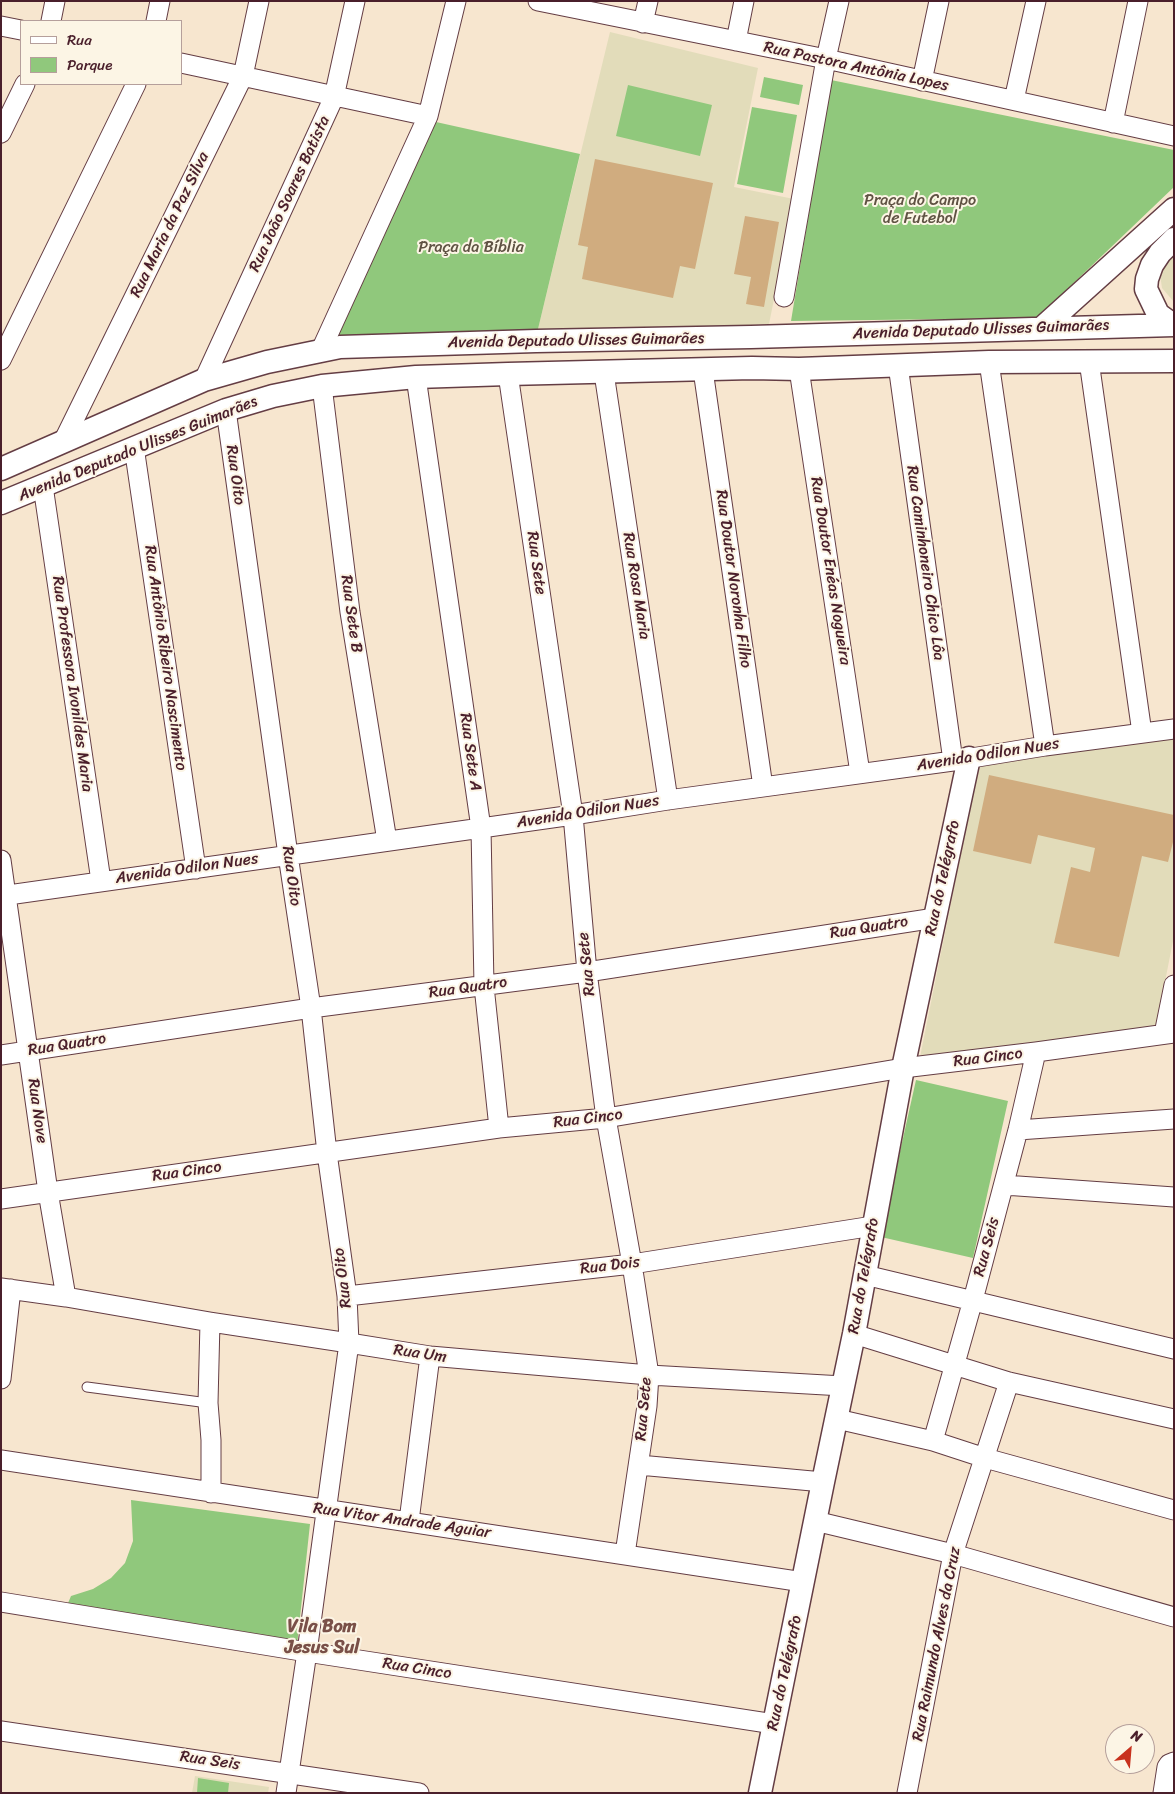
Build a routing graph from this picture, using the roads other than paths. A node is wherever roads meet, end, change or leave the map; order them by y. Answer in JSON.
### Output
{"nodes":[{"id":1,"x":55,"y":1,"type":"edge"},
{"id":2,"x":160,"y":1,"type":"edge"},
{"id":3,"x":258,"y":1,"type":"edge"},
{"id":4,"x":355,"y":1,"type":"edge"},
{"id":5,"x":456,"y":1,"type":"edge"},
{"id":6,"x":648,"y":1,"type":"edge"},
{"id":7,"x":744,"y":1,"type":"edge"},
{"id":8,"x":840,"y":1,"type":"edge"},
{"id":9,"x":939,"y":1,"type":"edge"},
{"id":10,"x":1036,"y":1,"type":"edge"},
{"id":11,"x":1138,"y":1,"type":"edge"},
{"id":12,"x":546,"y":2,"type":"edge"},
{"id":13,"x":51,"y":20,"type":"edge"},
{"id":14,"x":156,"y":20,"type":"edge"},
{"id":15,"x":644,"y":23,"type":"junction"},
{"id":16,"x":1,"y":26,"type":"edge"},
{"id":17,"x":20,"y":30,"type":"edge"},
{"id":18,"x":736,"y":41,"type":"junction"},
{"id":19,"x":826,"y":59,"type":"junction"},
{"id":20,"x":182,"y":63,"type":"edge"},
{"id":21,"x":243,"y":76,"type":"junction"},
{"id":22,"x":922,"y":81,"type":"junction"},
{"id":23,"x":25,"y":85,"type":"edge"},
{"id":24,"x":136,"y":85,"type":"edge"},
{"id":25,"x":334,"y":97,"type":"junction"},
{"id":26,"x":1014,"y":100,"type":"junction"},
{"id":27,"x":428,"y":116,"type":"junction"},
{"id":28,"x":1113,"y":124,"type":"junction"},
{"id":29,"x":1,"y":134,"type":"edge"},
{"id":30,"x":1174,"y":136,"type":"edge"},
{"id":31,"x":1174,"y":209,"type":"edge"},
{"id":32,"x":1174,"y":239,"type":"edge"},
{"id":33,"x":784,"y":297,"type":"dead end"},
{"id":34,"x":1173,"y":325,"type":"edge"},
{"id":35,"x":1042,"y":328,"type":"junction"},
{"id":36,"x":751,"y":337,"type":"junction"},
{"id":37,"x":321,"y":350,"type":"junction"},
{"id":38,"x":1,"y":360,"type":"edge"},
{"id":39,"x":1088,"y":361,"type":"junction"},
{"id":40,"x":1174,"y":361,"type":"edge"},
{"id":41,"x":989,"y":362,"type":"junction"},
{"id":42,"x":898,"y":365,"type":"junction"},
{"id":43,"x":752,"y":368,"type":"junction"},
{"id":44,"x":799,"y":369,"type":"junction"},
{"id":45,"x":703,"y":370,"type":"junction"},
{"id":46,"x":604,"y":372,"type":"junction"},
{"id":47,"x":508,"y":374,"type":"junction"},
{"id":48,"x":416,"y":377,"type":"junction"},
{"id":49,"x":204,"y":380,"type":"junction"},
{"id":50,"x":322,"y":386,"type":"junction"},
{"id":51,"x":226,"y":410,"type":"junction"},
{"id":52,"x":63,"y":442,"type":"junction"},
{"id":53,"x":134,"y":447,"type":"junction"},
{"id":54,"x":1,"y":469,"type":"edge"},
{"id":55,"x":43,"y":486,"type":"junction"},
{"id":56,"x":1,"y":503,"type":"edge"},
{"id":57,"x":1174,"y":729,"type":"edge"},
{"id":58,"x":1142,"y":733,"type":"junction"},
{"id":59,"x":1045,"y":746,"type":"junction"},
{"id":60,"x":961,"y":760,"type":"junction"},
{"id":61,"x":860,"y":773,"type":"junction"},
{"id":62,"x":763,"y":787,"type":"junction"},
{"id":63,"x":668,"y":800,"type":"junction"},
{"id":64,"x":573,"y":815,"type":"junction"},
{"id":65,"x":481,"y":828,"type":"junction"},
{"id":66,"x":387,"y":841,"type":"junction"},
{"id":67,"x":288,"y":855,"type":"junction"},
{"id":68,"x":1,"y":860,"type":"edge"},
{"id":69,"x":196,"y":869,"type":"junction"},
{"id":70,"x":101,"y":881,"type":"junction"},
{"id":71,"x":4,"y":895,"type":"edge"},
{"id":72,"x":935,"y":918,"type":"junction"},
{"id":73,"x":587,"y":972,"type":"junction"},
{"id":74,"x":1174,"y":985,"type":"edge"},
{"id":75,"x":484,"y":986,"type":"junction"},
{"id":76,"x":312,"y":1008,"type":"junction"},
{"id":77,"x":1169,"y":1034,"type":"edge"},
{"id":78,"x":28,"y":1052,"type":"junction"},
{"id":79,"x":1036,"y":1052,"type":"junction"},
{"id":80,"x":1,"y":1055,"type":"edge"},
{"id":81,"x":903,"y":1068,"type":"junction"},
{"id":82,"x":606,"y":1118,"type":"junction"},
{"id":83,"x":1174,"y":1119,"type":"edge"},
{"id":84,"x":499,"y":1128,"type":"junction"},
{"id":85,"x":1018,"y":1130,"type":"junction"},
{"id":86,"x":327,"y":1153,"type":"junction"},
{"id":87,"x":1004,"y":1185,"type":"junction"},
{"id":88,"x":48,"y":1192,"type":"junction"},
{"id":89,"x":1174,"y":1198,"type":"edge"},
{"id":90,"x":1,"y":1199,"type":"edge"},
{"id":91,"x":873,"y":1226,"type":"junction"},
{"id":92,"x":632,"y":1264,"type":"junction"},
{"id":93,"x":865,"y":1274,"type":"junction"},
{"id":94,"x":6,"y":1288,"type":"edge"},
{"id":95,"x":346,"y":1296,"type":"junction"},
{"id":96,"x":66,"y":1297,"type":"junction"},
{"id":97,"x":973,"y":1300,"type":"junction"},
{"id":98,"x":210,"y":1322,"type":"junction"},
{"id":99,"x":854,"y":1334,"type":"junction"},
{"id":100,"x":349,"y":1342,"type":"junction"},
{"id":101,"x":1174,"y":1349,"type":"edge"},
{"id":102,"x":430,"y":1356,"type":"junction"},
{"id":103,"x":954,"y":1366,"type":"junction"},
{"id":104,"x":2,"y":1372,"type":"edge"},
{"id":105,"x":649,"y":1375,"type":"junction"},
{"id":106,"x":1009,"y":1382,"type":"junction"},
{"id":107,"x":843,"y":1386,"type":"junction"},
{"id":108,"x":87,"y":1387,"type":"dead end"},
{"id":109,"x":208,"y":1403,"type":"junction"},
{"id":110,"x":837,"y":1419,"type":"junction"},
{"id":111,"x":1174,"y":1419,"type":"edge"},
{"id":112,"x":933,"y":1441,"type":"junction"},
{"id":113,"x":985,"y":1458,"type":"junction"},
{"id":114,"x":1,"y":1460,"type":"edge"},
{"id":115,"x":639,"y":1465,"type":"junction"},
{"id":116,"x":823,"y":1482,"type":"junction"},
{"id":117,"x":211,"y":1493,"type":"junction"},
{"id":118,"x":326,"y":1509,"type":"junction"},
{"id":119,"x":1174,"y":1510,"type":"edge"},
{"id":120,"x":409,"y":1521,"type":"junction"},
{"id":121,"x":816,"y":1521,"type":"junction"},
{"id":122,"x":625,"y":1554,"type":"junction"},
{"id":123,"x":953,"y":1554,"type":"junction"},
{"id":124,"x":803,"y":1582,"type":"junction"},
{"id":125,"x":1,"y":1602,"type":"edge"},
{"id":126,"x":1174,"y":1617,"type":"edge"},
{"id":127,"x":307,"y":1652,"type":"junction"},
{"id":128,"x":774,"y":1724,"type":"junction"},
{"id":129,"x":1,"y":1731,"type":"edge"},
{"id":130,"x":1172,"y":1763,"type":"edge"},
{"id":131,"x":289,"y":1773,"type":"junction"},
{"id":132,"x":286,"y":1793,"type":"edge"},
{"id":133,"x":419,"y":1793,"type":"edge"},
{"id":134,"x":760,"y":1793,"type":"edge"},
{"id":135,"x":907,"y":1793,"type":"edge"},
{"id":136,"x":1163,"y":1793,"type":"edge"}],
"edges":[{"from":1,"to":13,"type":"street"},
{"from":2,"to":14,"type":"street"},
{"from":3,"to":21,"type":"street","name":"Rua Maria da Paz Silva"},
{"from":4,"to":25,"type":"street","name":"Rua João Soares Batista"},
{"from":5,"to":27,"type":"street"},
{"from":6,"to":15,"type":"street"},
{"from":7,"to":18,"type":"street"},
{"from":8,"to":19,"type":"street"},
{"from":9,"to":22,"type":"street"},
{"from":10,"to":26,"type":"street"},
{"from":11,"to":28,"type":"street"},
{"from":12,"to":15,"type":"street","name":"Rua Pastora Antônia Lopes"},
{"from":15,"to":18,"type":"street","name":"Rua Pastora Antônia Lopes"},
{"from":16,"to":17,"type":"street"},
{"from":18,"to":19,"type":"street","name":"Rua Pastora Antônia Lopes"},
{"from":19,"to":22,"type":"street","name":"Rua Pastora Antônia Lopes"},
{"from":19,"to":33,"type":"street"},
{"from":20,"to":21,"type":"street"},
{"from":21,"to":25,"type":"street"},
{"from":21,"to":52,"type":"street","name":"Rua Maria da Paz Silva"},
{"from":22,"to":26,"type":"street","name":"Rua Pastora Antônia Lopes"},
{"from":23,"to":29,"type":"street"},
{"from":24,"to":38,"type":"street"},
{"from":25,"to":27,"type":"street"},
{"from":25,"to":49,"type":"street","name":"Rua João Soares Batista"},
{"from":26,"to":28,"type":"street","name":"Rua Pastora Antônia Lopes"},
{"from":27,"to":37,"type":"street"},
{"from":28,"to":30,"type":"street","name":"Rua Pastora Antônia Lopes"},
{"from":31,"to":35,"type":"street"},
{"from":32,"to":34,"type":"street"},
{"from":34,"to":35,"type":"street","name":"Avenida Deputado Ulisses Guimarães"},
{"from":35,"to":36,"type":"street","name":"Avenida Deputado Ulisses Guimarães"},
{"from":36,"to":37,"type":"street","name":"Avenida Deputado Ulisses Guimarães"},
{"from":36,"to":43,"type":"street"},
{"from":37,"to":49,"type":"street","name":"Avenida Deputado Ulisses Guimarães"},
{"from":39,"to":40,"type":"street","name":"Avenida Deputado Ulisses Guimarães"},
{"from":39,"to":41,"type":"street","name":"Avenida Deputado Ulisses Guimarães"},
{"from":39,"to":58,"type":"street"},
{"from":41,"to":42,"type":"street","name":"Avenida Deputado Ulisses Guimarães"},
{"from":41,"to":59,"type":"street"},
{"from":42,"to":44,"type":"street","name":"Avenida Deputado Ulisses Guimarães"},
{"from":42,"to":60,"type":"street","name":"Rua Caminhoneiro Chico Lôa"},
{"from":43,"to":44,"type":"street","name":"Avenida Deputado Ulisses Guimarães"},
{"from":43,"to":45,"type":"street","name":"Avenida Deputado Ulisses Guimarães"},
{"from":44,"to":61,"type":"street","name":"Rua Doutor Enéas Nogueira"},
{"from":45,"to":46,"type":"street","name":"Avenida Deputado Ulisses Guimarães"},
{"from":45,"to":62,"type":"street","name":"Rua Doutor Noronha Filho"},
{"from":46,"to":47,"type":"street","name":"Avenida Deputado Ulisses Guimarães"},
{"from":46,"to":63,"type":"street","name":"Rua Rosa Maria"},
{"from":47,"to":48,"type":"street","name":"Avenida Deputado Ulisses Guimarães"},
{"from":47,"to":64,"type":"street","name":"Rua Sete"},
{"from":48,"to":50,"type":"street","name":"Avenida Deputado Ulisses Guimarães"},
{"from":48,"to":65,"type":"street","name":"Rua Sete A"},
{"from":49,"to":52,"type":"street","name":"Avenida Deputado Ulisses Guimarães"},
{"from":50,"to":51,"type":"street","name":"Avenida Deputado Ulisses Guimarães"},
{"from":50,"to":66,"type":"street","name":"Rua Sete B"},
{"from":51,"to":53,"type":"street","name":"Avenida Deputado Ulisses Guimarães"},
{"from":51,"to":67,"type":"street","name":"Rua Oito"},
{"from":52,"to":54,"type":"street","name":"Avenida Deputado Ulisses Guimarães"},
{"from":53,"to":55,"type":"street","name":"Avenida Deputado Ulisses Guimarães"},
{"from":53,"to":69,"type":"street","name":"Rua Antônio Ribeiro Nascimento"},
{"from":55,"to":56,"type":"street","name":"Avenida Deputado Ulisses Guimarães"},
{"from":55,"to":70,"type":"street","name":"Rua Professora Ivonildes Maria"},
{"from":57,"to":58,"type":"street","name":"Avenida Odilon Nues"},
{"from":58,"to":59,"type":"street","name":"Avenida Odilon Nues"},
{"from":59,"to":60,"type":"street","name":"Avenida Odilon Nues"},
{"from":60,"to":61,"type":"street","name":"Avenida Odilon Nues"},
{"from":60,"to":72,"type":"street","name":"Rua do Telégrafo"},
{"from":61,"to":62,"type":"street","name":"Avenida Odilon Nues"},
{"from":62,"to":63,"type":"street","name":"Avenida Odilon Nues"},
{"from":63,"to":64,"type":"street","name":"Avenida Odilon Nues"},
{"from":64,"to":65,"type":"street","name":"Avenida Odilon Nues"},
{"from":64,"to":73,"type":"street","name":"Rua Sete"},
{"from":65,"to":66,"type":"street","name":"Avenida Odilon Nues"},
{"from":65,"to":75,"type":"street","name":"Rua Sete A"},
{"from":66,"to":67,"type":"street","name":"Avenida Odilon Nues"},
{"from":67,"to":69,"type":"street","name":"Avenida Odilon Nues"},
{"from":67,"to":76,"type":"street","name":"Rua Oito"},
{"from":68,"to":71,"type":"street","name":"Rua Nove"},
{"from":69,"to":70,"type":"street","name":"Avenida Odilon Nues"},
{"from":70,"to":71,"type":"street","name":"Avenida Odilon Nues"},
{"from":71,"to":78,"type":"street","name":"Rua Nove"},
{"from":72,"to":73,"type":"street","name":"Rua Quatro"},
{"from":72,"to":81,"type":"street","name":"Rua do Telégrafo"},
{"from":73,"to":75,"type":"street","name":"Rua Quatro"},
{"from":73,"to":82,"type":"street","name":"Rua Sete"},
{"from":74,"to":77,"type":"street"},
{"from":75,"to":76,"type":"street","name":"Rua Quatro"},
{"from":75,"to":84,"type":"street","name":"Rua Sete A"},
{"from":76,"to":78,"type":"street","name":"Rua Quatro"},
{"from":76,"to":86,"type":"street","name":"Rua Oito"},
{"from":77,"to":79,"type":"street","name":"Rua Cinco"},
{"from":78,"to":80,"type":"street","name":"Rua Quatro"},
{"from":78,"to":88,"type":"street","name":"Rua Nove"},
{"from":79,"to":81,"type":"street","name":"Rua Cinco"},
{"from":79,"to":85,"type":"street","name":"Rua Seis"},
{"from":81,"to":82,"type":"street","name":"Rua Cinco"},
{"from":81,"to":91,"type":"street","name":"Rua do Telégrafo"},
{"from":82,"to":84,"type":"street","name":"Rua Cinco"},
{"from":82,"to":92,"type":"street","name":"Rua Sete"},
{"from":83,"to":85,"type":"street"},
{"from":84,"to":86,"type":"street","name":"Rua Cinco"},
{"from":85,"to":87,"type":"street","name":"Rua Seis"},
{"from":86,"to":88,"type":"street","name":"Rua Cinco"},
{"from":86,"to":95,"type":"street","name":"Rua Oito"},
{"from":87,"to":89,"type":"street"},
{"from":87,"to":97,"type":"street","name":"Rua Seis"},
{"from":88,"to":90,"type":"street","name":"Rua Cinco"},
{"from":88,"to":96,"type":"street","name":"Rua Nove"},
{"from":91,"to":92,"type":"street","name":"Rua Dois"},
{"from":91,"to":93,"type":"street","name":"Rua do Telégrafo"},
{"from":92,"to":95,"type":"street","name":"Rua Dois"},
{"from":92,"to":105,"type":"street","name":"Rua Sete"},
{"from":93,"to":97,"type":"street"},
{"from":93,"to":99,"type":"street","name":"Rua do Telégrafo"},
{"from":94,"to":96,"type":"street","name":"Rua Um"},
{"from":94,"to":104,"type":"street"},
{"from":95,"to":100,"type":"street","name":"Rua Oito"},
{"from":96,"to":98,"type":"street","name":"Rua Um"},
{"from":97,"to":101,"type":"street"},
{"from":97,"to":103,"type":"street","name":"Rua Seis"},
{"from":98,"to":100,"type":"street","name":"Rua Um"},
{"from":98,"to":109,"type":"street"},
{"from":99,"to":103,"type":"street"},
{"from":99,"to":107,"type":"street","name":"Rua do Telégrafo"},
{"from":100,"to":102,"type":"street","name":"Rua Um"},
{"from":100,"to":118,"type":"street"},
{"from":102,"to":105,"type":"street","name":"Rua Um"},
{"from":102,"to":120,"type":"street"},
{"from":103,"to":106,"type":"street"},
{"from":103,"to":112,"type":"street","name":"Rua Seis"},
{"from":105,"to":107,"type":"street","name":"Rua Um"},
{"from":105,"to":115,"type":"street","name":"Rua Sete"},
{"from":106,"to":111,"type":"street"},
{"from":106,"to":113,"type":"street","name":"Rua Raimundo Alves da Cruz"},
{"from":107,"to":110,"type":"street","name":"Rua do Telégrafo"},
{"from":108,"to":109,"type":"lane"},
{"from":109,"to":117,"type":"street"},
{"from":110,"to":112,"type":"street"},
{"from":110,"to":116,"type":"street","name":"Rua do Telégrafo"},
{"from":112,"to":113,"type":"street"},
{"from":113,"to":119,"type":"street"},
{"from":113,"to":123,"type":"street","name":"Rua Raimundo Alves da Cruz"},
{"from":114,"to":117,"type":"street","name":"Rua Vitor Andrade Aguiar"},
{"from":115,"to":116,"type":"street"},
{"from":115,"to":122,"type":"street","name":"Rua Sete"},
{"from":116,"to":121,"type":"street","name":"Rua do Telégrafo"},
{"from":117,"to":118,"type":"street","name":"Rua Vitor Andrade Aguiar"},
{"from":118,"to":120,"type":"street","name":"Rua Vitor Andrade Aguiar"},
{"from":118,"to":127,"type":"street"},
{"from":120,"to":122,"type":"street","name":"Rua Vitor Andrade Aguiar"},
{"from":121,"to":123,"type":"street"},
{"from":121,"to":124,"type":"street","name":"Rua do Telégrafo"},
{"from":122,"to":124,"type":"street","name":"Rua Vitor Andrade Aguiar"},
{"from":123,"to":126,"type":"street"},
{"from":123,"to":135,"type":"street","name":"Rua Raimundo Alves da Cruz"},
{"from":124,"to":128,"type":"street","name":"Rua do Telégrafo"},
{"from":125,"to":127,"type":"street","name":"Rua Cinco"},
{"from":127,"to":128,"type":"street","name":"Rua Cinco"},
{"from":127,"to":131,"type":"street"},
{"from":128,"to":134,"type":"street","name":"Rua do Telégrafo"},
{"from":129,"to":131,"type":"street","name":"Rua Seis"},
{"from":130,"to":136,"type":"street"},
{"from":131,"to":132,"type":"street"},
{"from":131,"to":133,"type":"street","name":"Rua Seis"}]}
